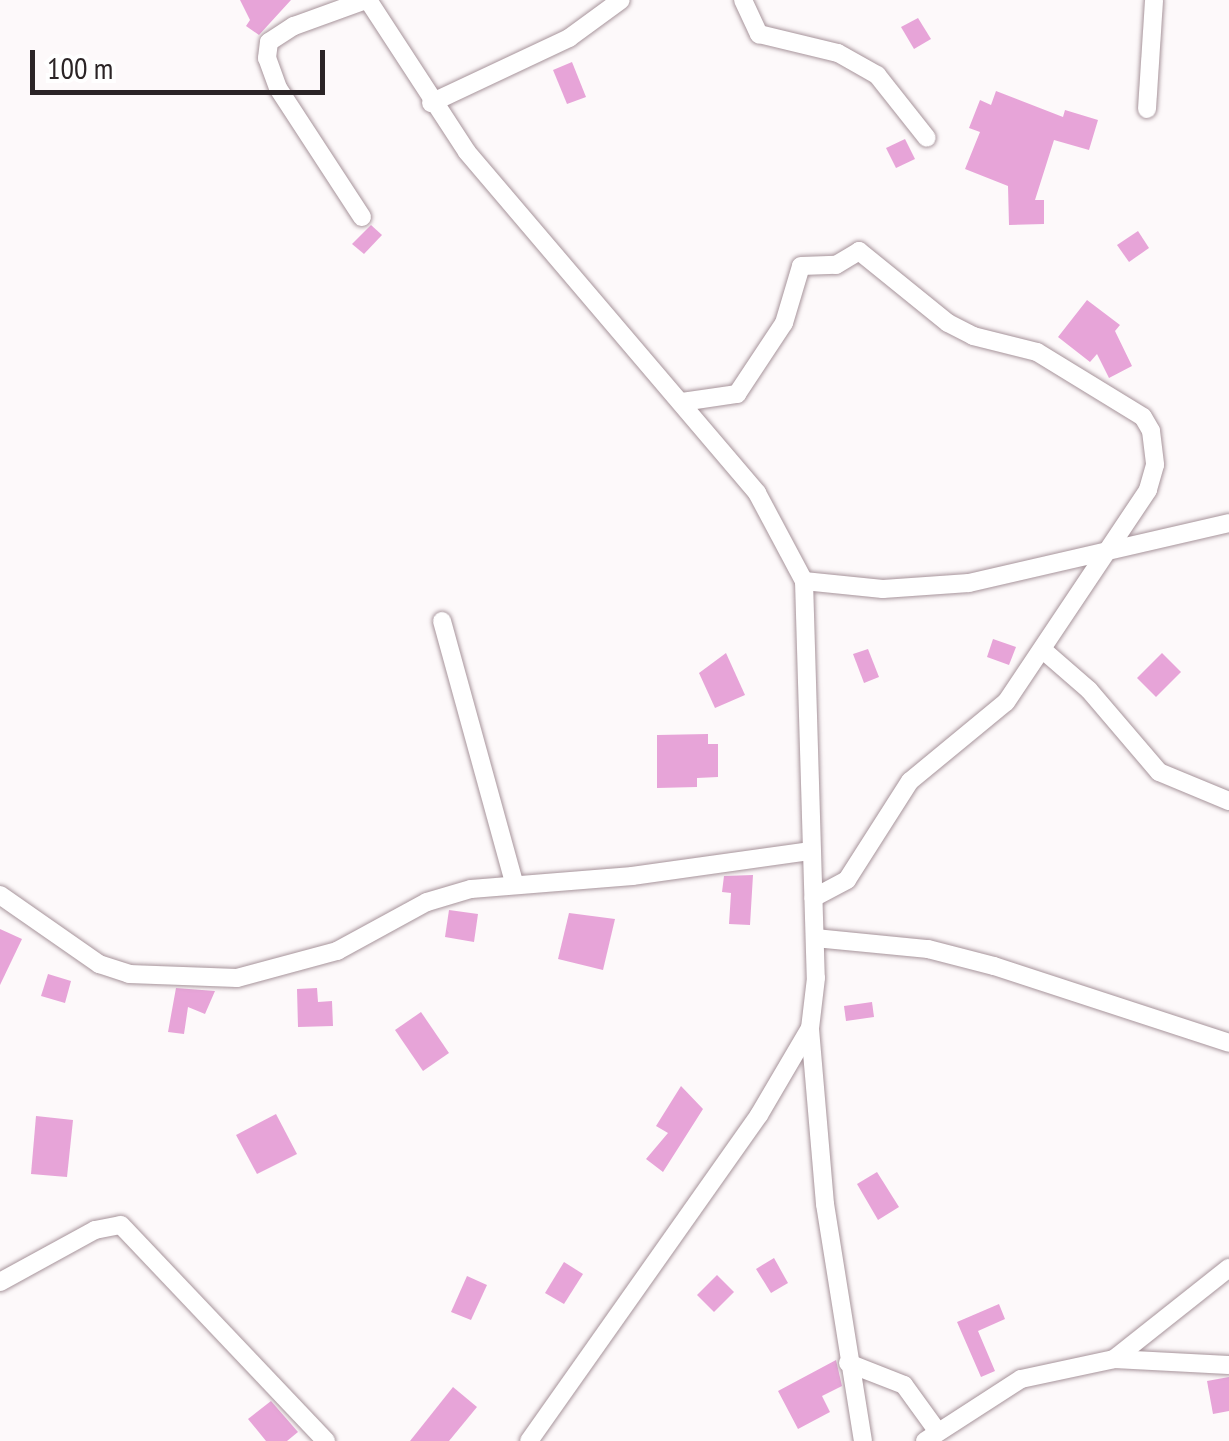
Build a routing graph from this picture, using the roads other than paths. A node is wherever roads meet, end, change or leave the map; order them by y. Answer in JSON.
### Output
{"nodes":[{"id":1,"x":367,"y":0,"type":"edge"},
{"id":2,"x":621,"y":0,"type":"edge"},
{"id":3,"x":743,"y":0,"type":"edge"},
{"id":4,"x":1154,"y":0,"type":"edge"},
{"id":5,"x":431,"y":103,"type":"junction"},
{"id":6,"x":1148,"y":109,"type":"dead end"},
{"id":7,"x":927,"y":138,"type":"dead end"},
{"id":8,"x":362,"y":217,"type":"dead end"},
{"id":9,"x":682,"y":402,"type":"junction"},
{"id":10,"x":1229,"y":522,"type":"edge"},
{"id":11,"x":1102,"y":550,"type":"junction"},
{"id":12,"x":804,"y":582,"type":"junction"},
{"id":13,"x":442,"y":621,"type":"dead end"},
{"id":14,"x":1043,"y":650,"type":"junction"},
{"id":15,"x":1229,"y":801,"type":"edge"},
{"id":16,"x":809,"y":851,"type":"junction"},
{"id":17,"x":514,"y":882,"type":"junction"},
{"id":18,"x":0,"y":895,"type":"edge"},
{"id":19,"x":814,"y":898,"type":"junction"},
{"id":20,"x":815,"y":938,"type":"junction"},
{"id":21,"x":810,"y":1028,"type":"junction"},
{"id":22,"x":1229,"y":1043,"type":"edge"},
{"id":23,"x":1229,"y":1268,"type":"edge"},
{"id":24,"x":0,"y":1282,"type":"edge"},
{"id":25,"x":1114,"y":1360,"type":"junction"},
{"id":26,"x":848,"y":1363,"type":"junction"},
{"id":27,"x":1229,"y":1365,"type":"edge"},
{"id":28,"x":932,"y":1436,"type":"edge"},
{"id":29,"x":326,"y":1441,"type":"edge"},
{"id":30,"x":529,"y":1441,"type":"edge"},
{"id":31,"x":863,"y":1441,"type":"edge"}],
"edges":[{"from":1,"to":5,"type":"street"},
{"from":1,"to":8,"type":"street"},
{"from":2,"to":5,"type":"street"},
{"from":3,"to":7,"type":"street"},
{"from":4,"to":6,"type":"street"},
{"from":5,"to":9,"type":"street"},
{"from":9,"to":11,"type":"street"},
{"from":9,"to":12,"type":"street"},
{"from":10,"to":11,"type":"street"},
{"from":11,"to":12,"type":"street"},
{"from":11,"to":14,"type":"street"},
{"from":12,"to":16,"type":"street"},
{"from":13,"to":17,"type":"street"},
{"from":14,"to":15,"type":"street"},
{"from":14,"to":19,"type":"street"},
{"from":16,"to":17,"type":"street"},
{"from":16,"to":19,"type":"street"},
{"from":17,"to":18,"type":"street"},
{"from":19,"to":20,"type":"street"},
{"from":20,"to":21,"type":"street"},
{"from":20,"to":22,"type":"street"},
{"from":21,"to":26,"type":"street"},
{"from":21,"to":30,"type":"street"},
{"from":23,"to":25,"type":"street"},
{"from":24,"to":29,"type":"street"},
{"from":25,"to":27,"type":"street"},
{"from":25,"to":28,"type":"street"},
{"from":26,"to":28,"type":"street"},
{"from":26,"to":31,"type":"street"}]}
